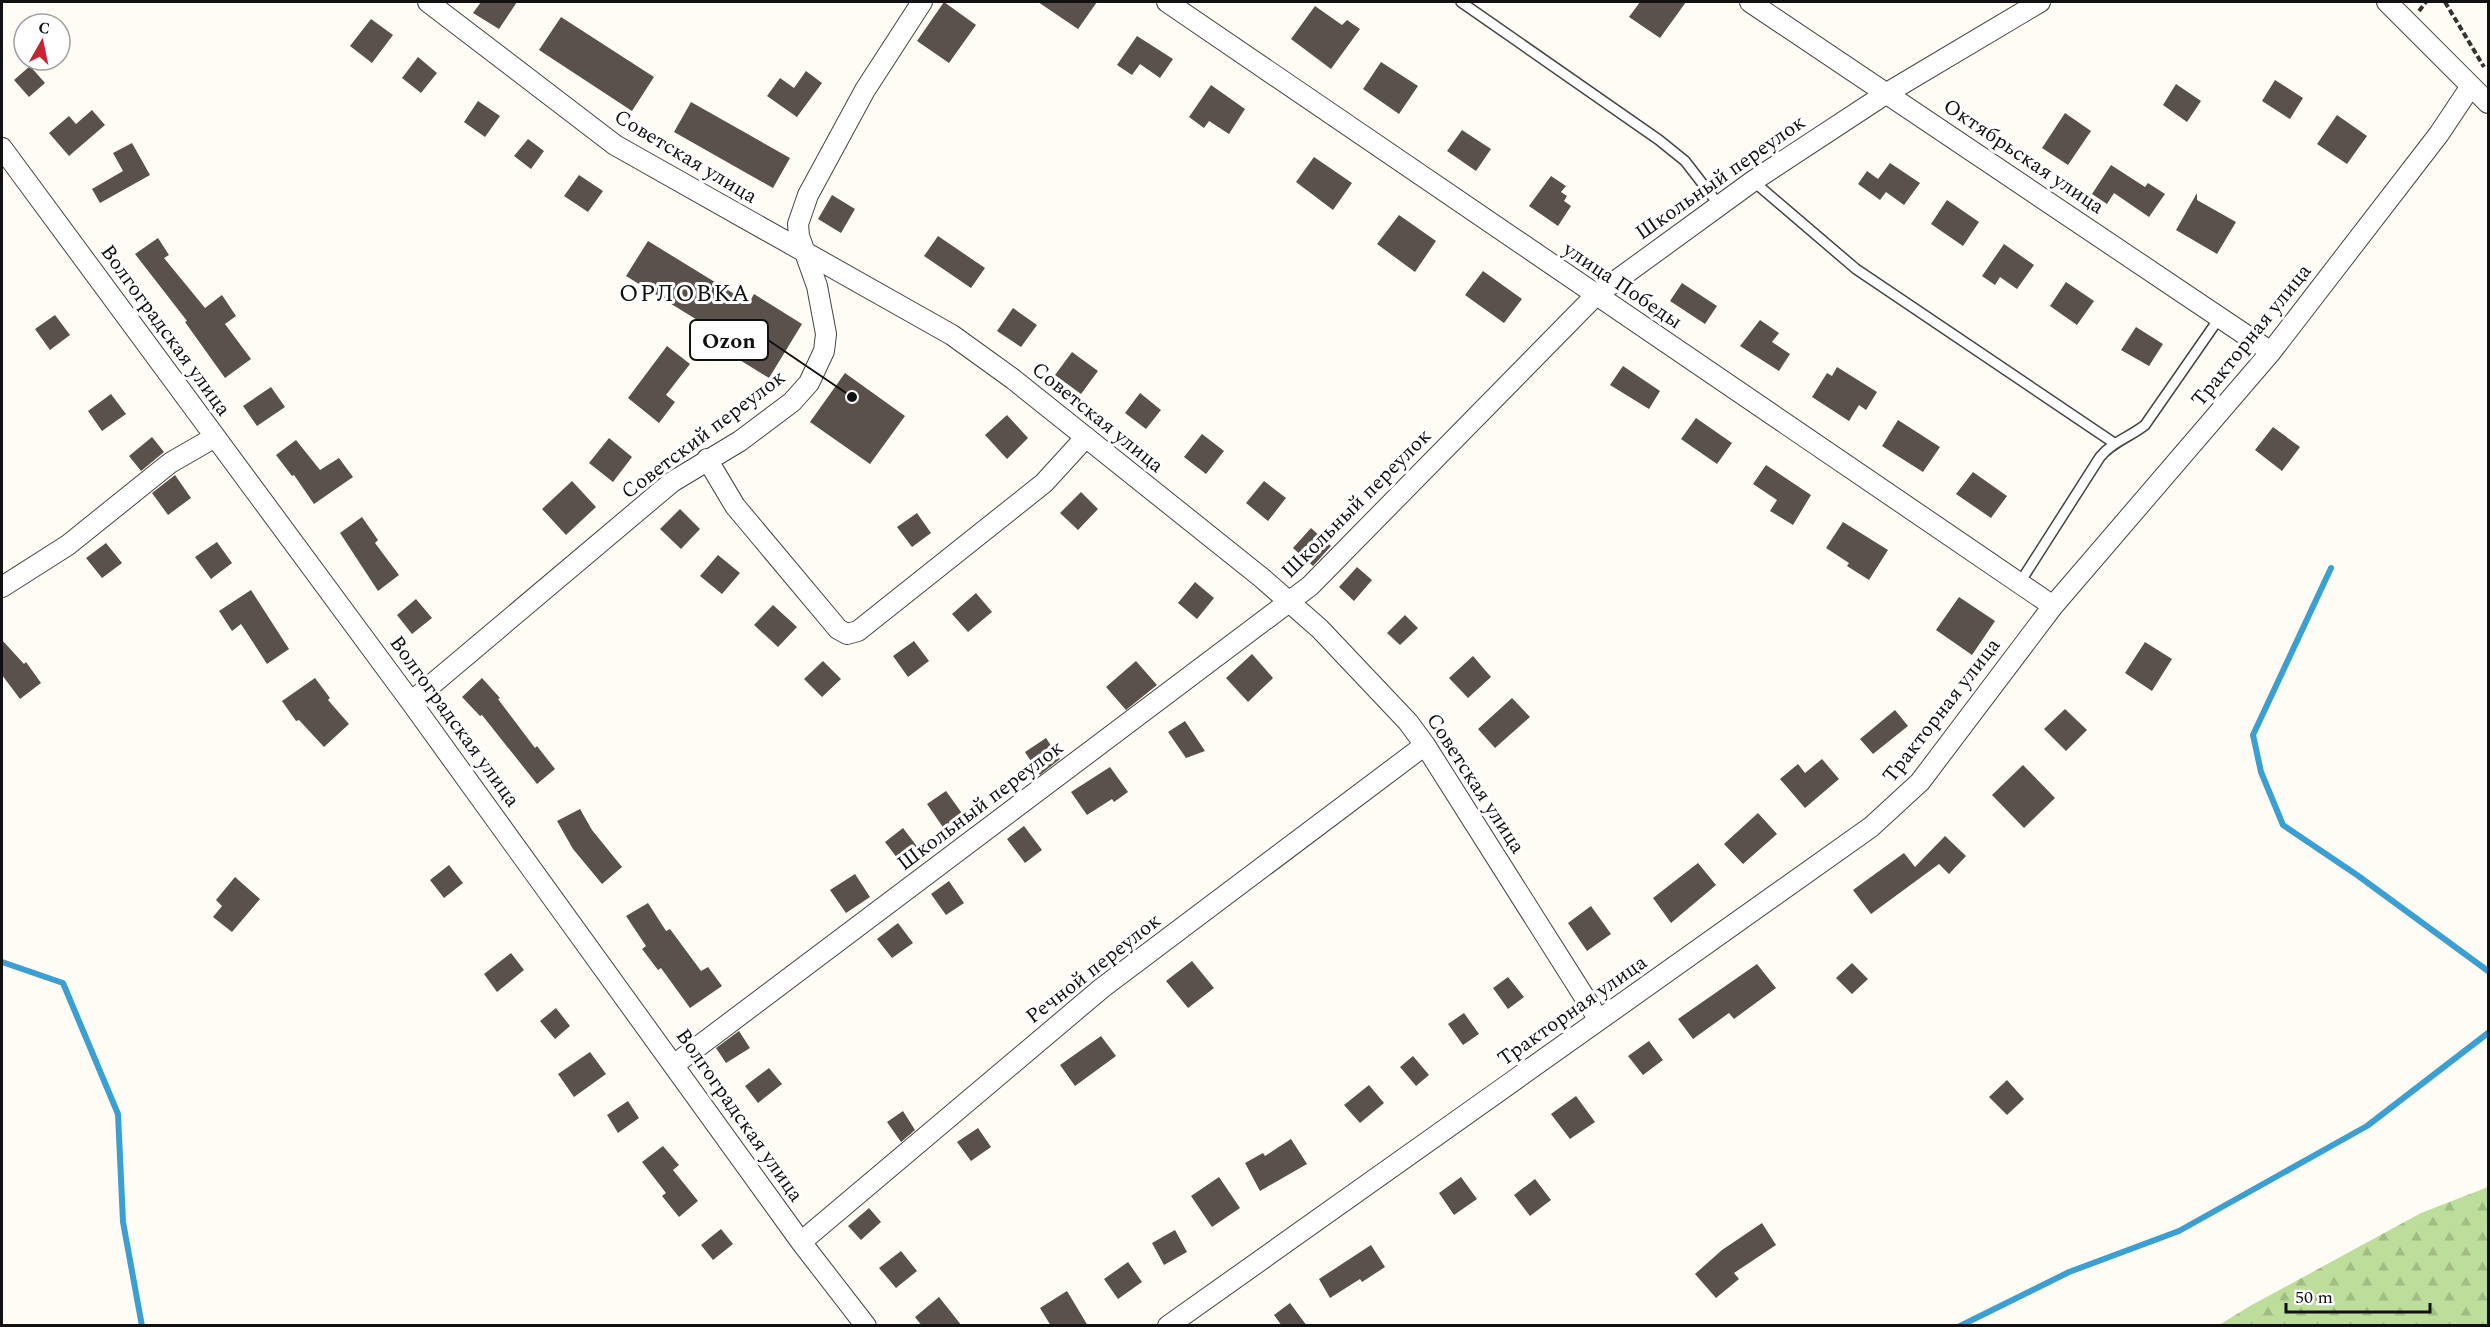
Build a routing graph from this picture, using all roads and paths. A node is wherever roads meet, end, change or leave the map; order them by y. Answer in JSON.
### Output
{"nodes":[{"id":1,"x":428,"y":2,"type":"edge"},
{"id":2,"x":922,"y":2,"type":"edge"},
{"id":3,"x":1167,"y":2,"type":"edge"},
{"id":4,"x":1461,"y":2,"type":"edge"},
{"id":5,"x":1750,"y":2,"type":"edge"},
{"id":6,"x":2040,"y":2,"type":"edge"},
{"id":7,"x":2387,"y":2,"type":"edge"},
{"id":8,"x":2445,"y":2,"type":"edge"},
{"id":9,"x":2484,"y":68,"type":"dead end"},
{"id":10,"x":2471,"y":86,"type":"junction"},
{"id":11,"x":1887,"y":93,"type":"junction"},
{"id":12,"x":2488,"y":103,"type":"edge"},
{"id":13,"x":2,"y":151,"type":"edge"},
{"id":14,"x":1753,"y":181,"type":"junction"},
{"id":15,"x":1719,"y":205,"type":"junction"},
{"id":16,"x":805,"y":252,"type":"junction"},
{"id":17,"x":1595,"y":296,"type":"junction"},
{"id":18,"x":2220,"y":317,"type":"junction"},
{"id":19,"x":2271,"y":351,"type":"junction"},
{"id":20,"x":215,"y":437,"type":"junction"},
{"id":21,"x":1086,"y":437,"type":"junction"},
{"id":22,"x":2114,"y":443,"type":"junction"},
{"id":23,"x":707,"y":459,"type":"junction"},
{"id":24,"x":2,"y":569,"type":"edge"},
{"id":25,"x":23,"y":572,"type":"junction"},
{"id":26,"x":2019,"y":584,"type":"junction"},
{"id":27,"x":2,"y":587,"type":"edge"},
{"id":28,"x":1289,"y":602,"type":"junction"},
{"id":29,"x":2053,"y":606,"type":"junction"},
{"id":30,"x":411,"y":702,"type":"junction"},
{"id":31,"x":1425,"y":745,"type":"junction"},
{"id":32,"x":1599,"y":1020,"type":"junction"},
{"id":33,"x":675,"y":1064,"type":"junction"},
{"id":34,"x":801,"y":1242,"type":"junction"},
{"id":35,"x":866,"y":1326,"type":"edge"},
{"id":36,"x":1168,"y":1326,"type":"edge"}],
"edges":[{"from":1,"to":16,"type":"street","name":"Советская улица"},
{"from":2,"to":16,"type":"street","name":"Советский переулок"},
{"from":3,"to":17,"type":"street","name":"улица Победы"},
{"from":4,"to":15,"type":"lane"},
{"from":5,"to":11,"type":"street","name":"Октябрьская улица"},
{"from":6,"to":11,"type":"street","name":"Школьный переулок"},
{"from":7,"to":10,"type":"street"},
{"from":8,"to":9,"type":"path"},
{"from":10,"to":12,"type":"street"},
{"from":10,"to":19,"type":"street","name":"Тракторная улица"},
{"from":11,"to":14,"type":"street","name":"Школьный переулок"},
{"from":11,"to":18,"type":"street","name":"Октябрьская улица"},
{"from":13,"to":20,"type":"street","name":"Волгоградская улица"},
{"from":14,"to":15,"type":"street","name":"Школьный переулок"},
{"from":14,"to":22,"type":"lane"},
{"from":15,"to":17,"type":"street","name":"Школьный переулок"},
{"from":16,"to":21,"type":"street","name":"Советская улица"},
{"from":16,"to":23,"type":"street","name":"Советский переулок"},
{"from":17,"to":26,"type":"street","name":"улица Победы"},
{"from":17,"to":28,"type":"street","name":"Школьный переулок"},
{"from":18,"to":19,"type":"street","name":"Октябрьская улица"},
{"from":18,"to":22,"type":"lane"},
{"from":19,"to":29,"type":"street","name":"Тракторная улица"},
{"from":20,"to":25,"type":"street"},
{"from":20,"to":30,"type":"street","name":"Волгоградская улица"},
{"from":21,"to":23,"type":"street"},
{"from":21,"to":28,"type":"street","name":"Советская улица"},
{"from":22,"to":26,"type":"lane"},
{"from":23,"to":30,"type":"street","name":"Советский переулок"},
{"from":24,"to":25,"type":"street"},
{"from":25,"to":27,"type":"street"},
{"from":26,"to":29,"type":"street","name":"улица Победы"},
{"from":28,"to":31,"type":"street","name":"Советская улица"},
{"from":28,"to":33,"type":"street","name":"Школьный переулок"},
{"from":29,"to":32,"type":"street","name":"Тракторная улица"},
{"from":30,"to":33,"type":"street","name":"Волгоградская улица"},
{"from":31,"to":32,"type":"street","name":"Советская улица"},
{"from":31,"to":34,"type":"street","name":"Речной переулок"},
{"from":32,"to":36,"type":"street","name":"Тракторная улица"},
{"from":33,"to":34,"type":"street","name":"Волгоградская улица"},
{"from":34,"to":35,"type":"street","name":"Волгоградская улица"}]}
